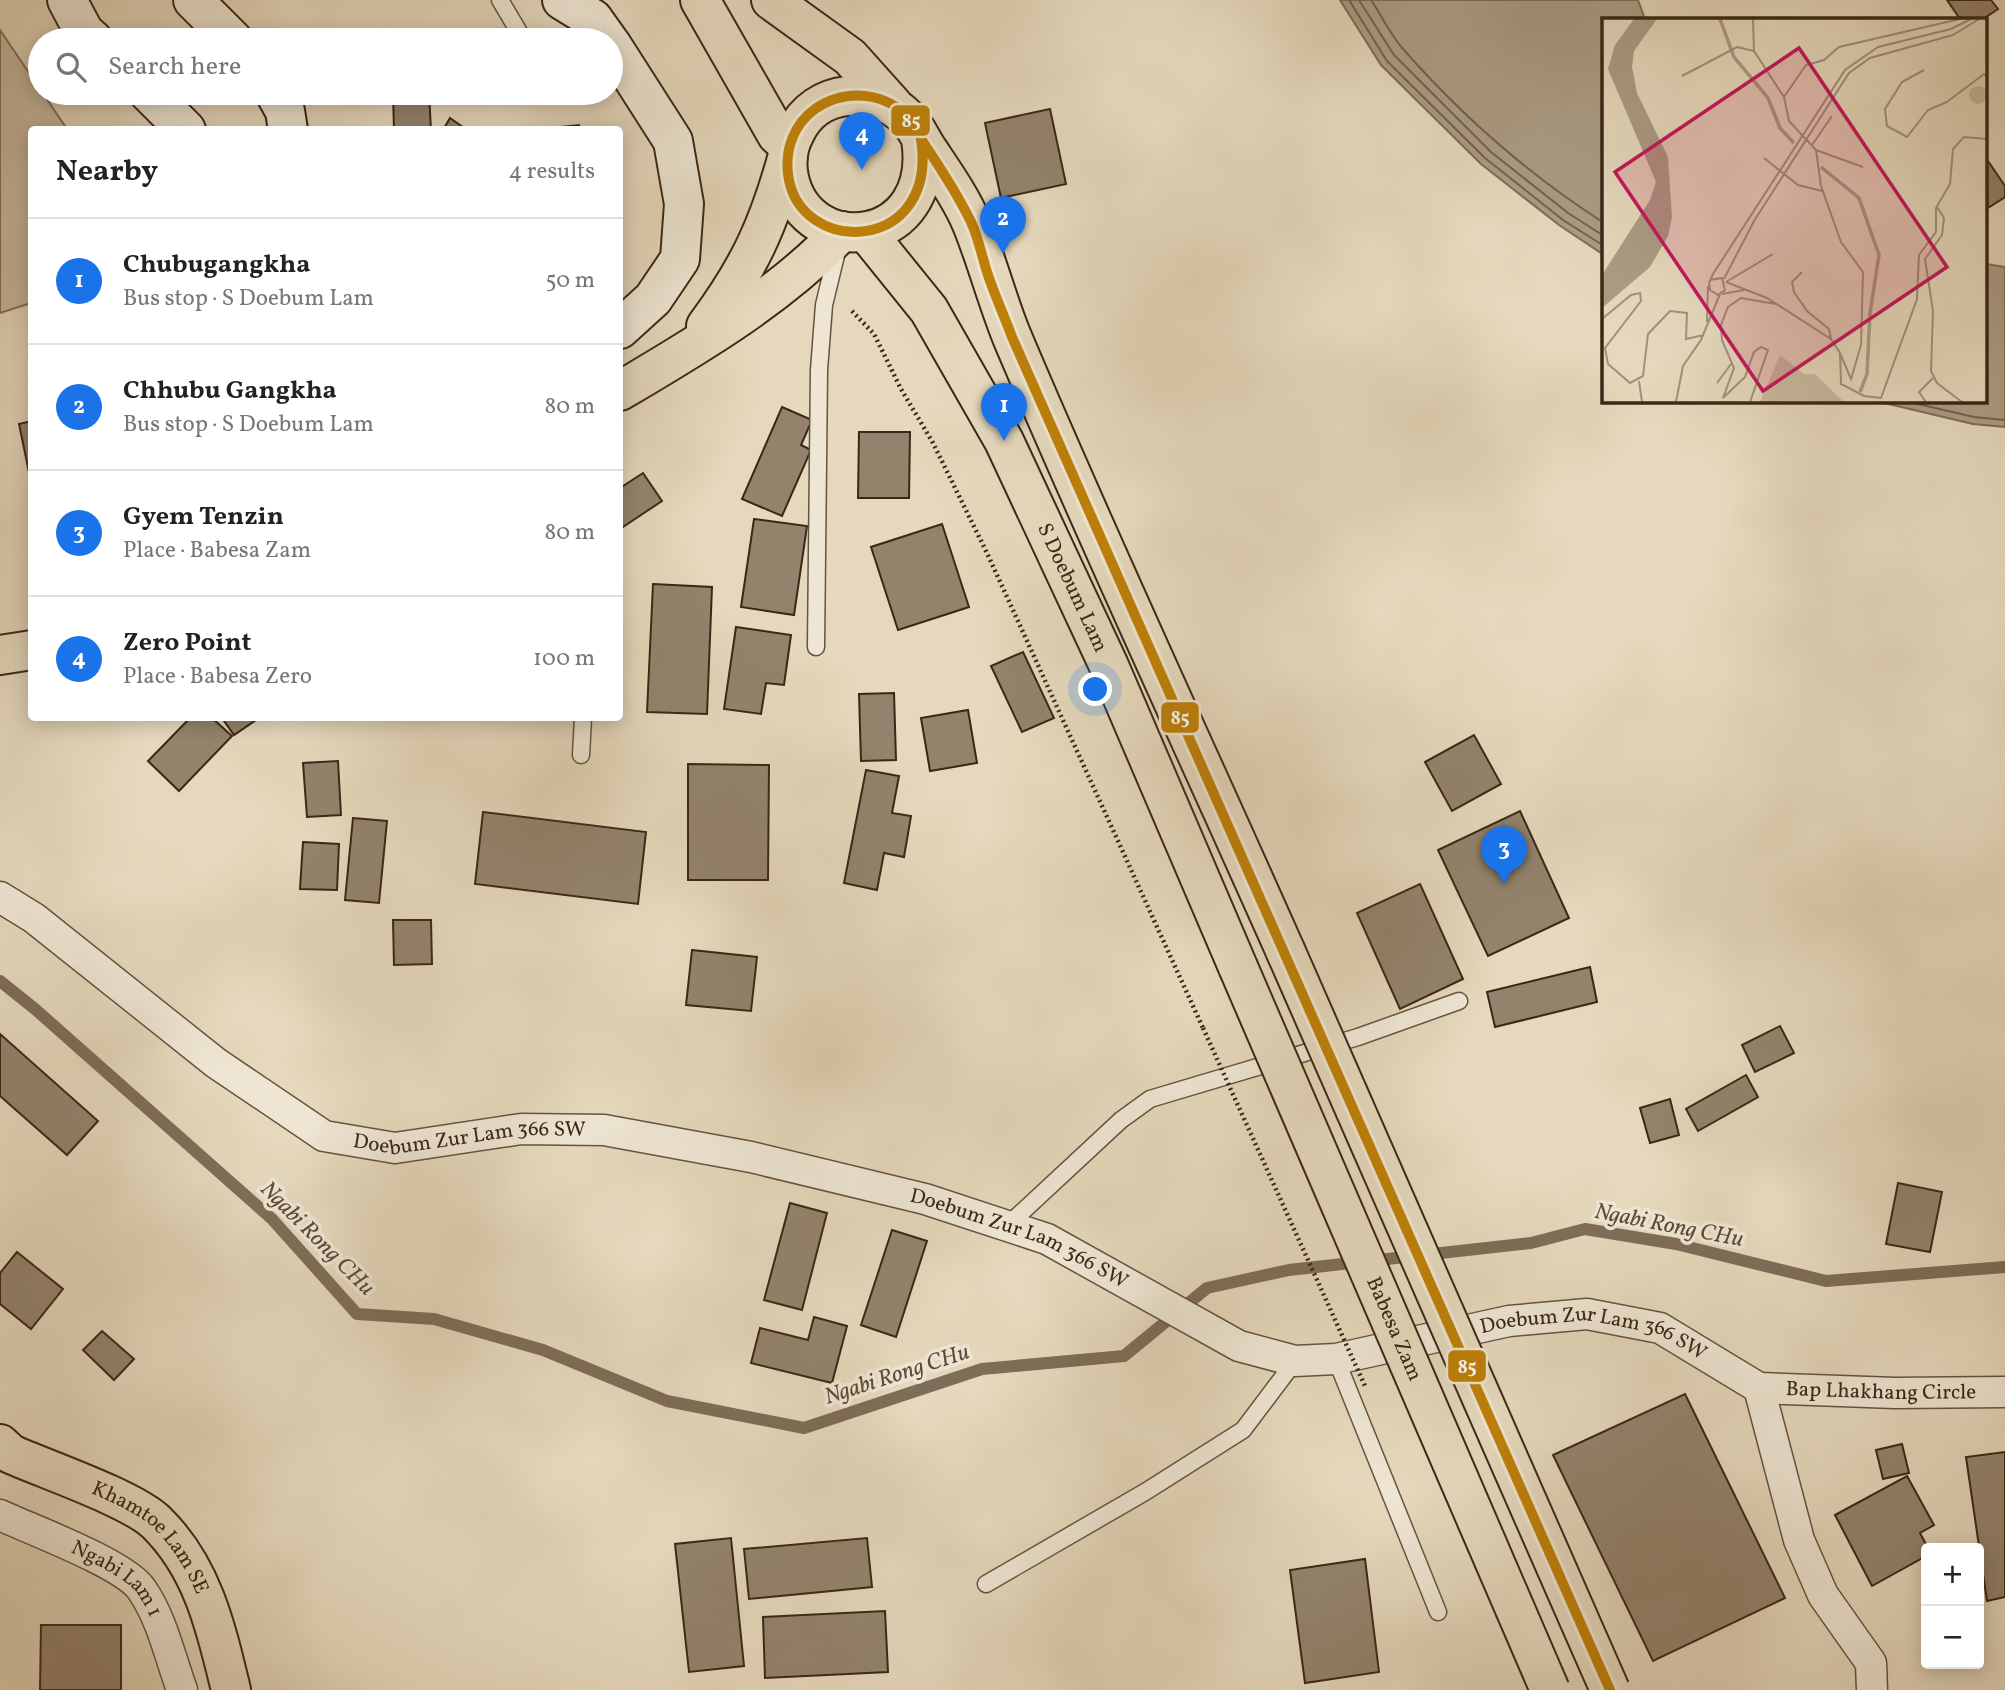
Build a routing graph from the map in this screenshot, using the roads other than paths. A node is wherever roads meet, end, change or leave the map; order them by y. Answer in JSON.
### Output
{"nodes":[{"id":1,"x":67,"y":0,"type":"edge"},
{"id":2,"x":193,"y":0,"type":"edge"},
{"id":3,"x":500,"y":0,"type":"edge"},
{"id":4,"x":562,"y":0,"type":"edge"},
{"id":5,"x":700,"y":0,"type":"edge"},
{"id":6,"x":771,"y":0,"type":"edge"},
{"id":7,"x":82,"y":28,"type":"edge"},
{"id":8,"x":221,"y":28,"type":"edge"},
{"id":9,"x":517,"y":28,"type":"edge"},
{"id":10,"x":599,"y":28,"type":"edge"},
{"id":11,"x":623,"y":64,"type":"edge"},
{"id":12,"x":161,"y":105,"type":"edge"},
{"id":13,"x":282,"y":105,"type":"edge"},
{"id":14,"x":894,"y":106,"type":"junction"},
{"id":15,"x":182,"y":126,"type":"edge"},
{"id":16,"x":287,"y":126,"type":"edge"},
{"id":17,"x":921,"y":139,"type":"junction"},
{"id":18,"x":789,"y":151,"type":"junction"},
{"id":19,"x":854,"y":232,"type":"junction"},
{"id":20,"x":623,"y":326,"type":"edge"},
{"id":21,"x":690,"y":347,"type":"junction"},
{"id":22,"x":623,"y":389,"type":"edge"},
{"id":23,"x":816,"y":647,"type":"dead end"},
{"id":24,"x":28,"y":650,"type":"edge"},
{"id":25,"x":0,"y":654,"type":"edge"},
{"id":26,"x":583,"y":721,"type":"edge"},
{"id":27,"x":580,"y":755,"type":"dead end"},
{"id":28,"x":0,"y":897,"type":"edge"},
{"id":29,"x":1238,"y":967,"type":"joint"},
{"id":30,"x":1459,"y":1001,"type":"dead end"},
{"id":31,"x":1007,"y":1226,"type":"junction"},
{"id":32,"x":1336,"y":1359,"type":"junction"},
{"id":33,"x":1295,"y":1362,"type":"junction"},
{"id":34,"x":1759,"y":1388,"type":"junction"},
{"id":35,"x":2005,"y":1392,"type":"edge"},
{"id":36,"x":0,"y":1444,"type":"edge"},
{"id":37,"x":0,"y":1515,"type":"edge"},
{"id":38,"x":986,"y":1584,"type":"dead end"},
{"id":39,"x":1438,"y":1612,"type":"dead end"},
{"id":40,"x":182,"y":1690,"type":"edge"},
{"id":41,"x":231,"y":1690,"type":"edge"},
{"id":42,"x":1550,"y":1690,"type":"edge"},
{"id":43,"x":1610,"y":1690,"type":"edge"},
{"id":44,"x":1872,"y":1690,"type":"edge"}],
"edges":[{"from":1,"to":7,"type":"street"},
{"from":2,"to":8,"type":"street"},
{"from":3,"to":9,"type":"lane"},
{"from":4,"to":10,"type":"street"},
{"from":5,"to":18,"type":"main road"},
{"from":6,"to":14,"type":"main road"},
{"from":11,"to":20,"type":"street"},
{"from":12,"to":15,"type":"street"},
{"from":13,"to":16,"type":"street"},
{"from":14,"to":17,"type":"main road"},
{"from":14,"to":18,"type":"main road"},
{"from":17,"to":19,"type":"main road"},
{"from":17,"to":43,"type":"main road","bridge":true},
{"from":18,"to":19,"type":"main road"},
{"from":18,"to":21,"type":"main road"},
{"from":19,"to":21,"type":"main road"},
{"from":19,"to":23,"type":"lane"},
{"from":19,"to":29,"type":"main road","name":"S Doebum Lam"},
{"from":21,"to":22,"type":"main road"},
{"from":24,"to":25,"type":"main road"},
{"from":26,"to":27,"type":"lane"},
{"from":28,"to":31,"type":"street","name":"Doebum Zur Lam 366 SW"},
{"from":29,"to":42,"type":"main road","name":"Babesa Zam","bridge":true},
{"from":30,"to":31,"type":"lane"},
{"from":31,"to":33,"type":"street","name":"Doebum Zur Lam 366 SW"},
{"from":32,"to":33,"type":"street","name":"Doebum Zur Lam 366 SW"},
{"from":32,"to":34,"type":"street","name":"Doebum Zur Lam 366 SW"},
{"from":32,"to":39,"type":"lane"},
{"from":33,"to":38,"type":"lane"},
{"from":34,"to":35,"type":"street","name":"Bap Lhakhang Circle"},
{"from":34,"to":44,"type":"street"},
{"from":36,"to":41,"type":"main road","name":"Khamtoe Lam SE"},
{"from":37,"to":40,"type":"street","name":"Ngabi Lam 1"}]}
